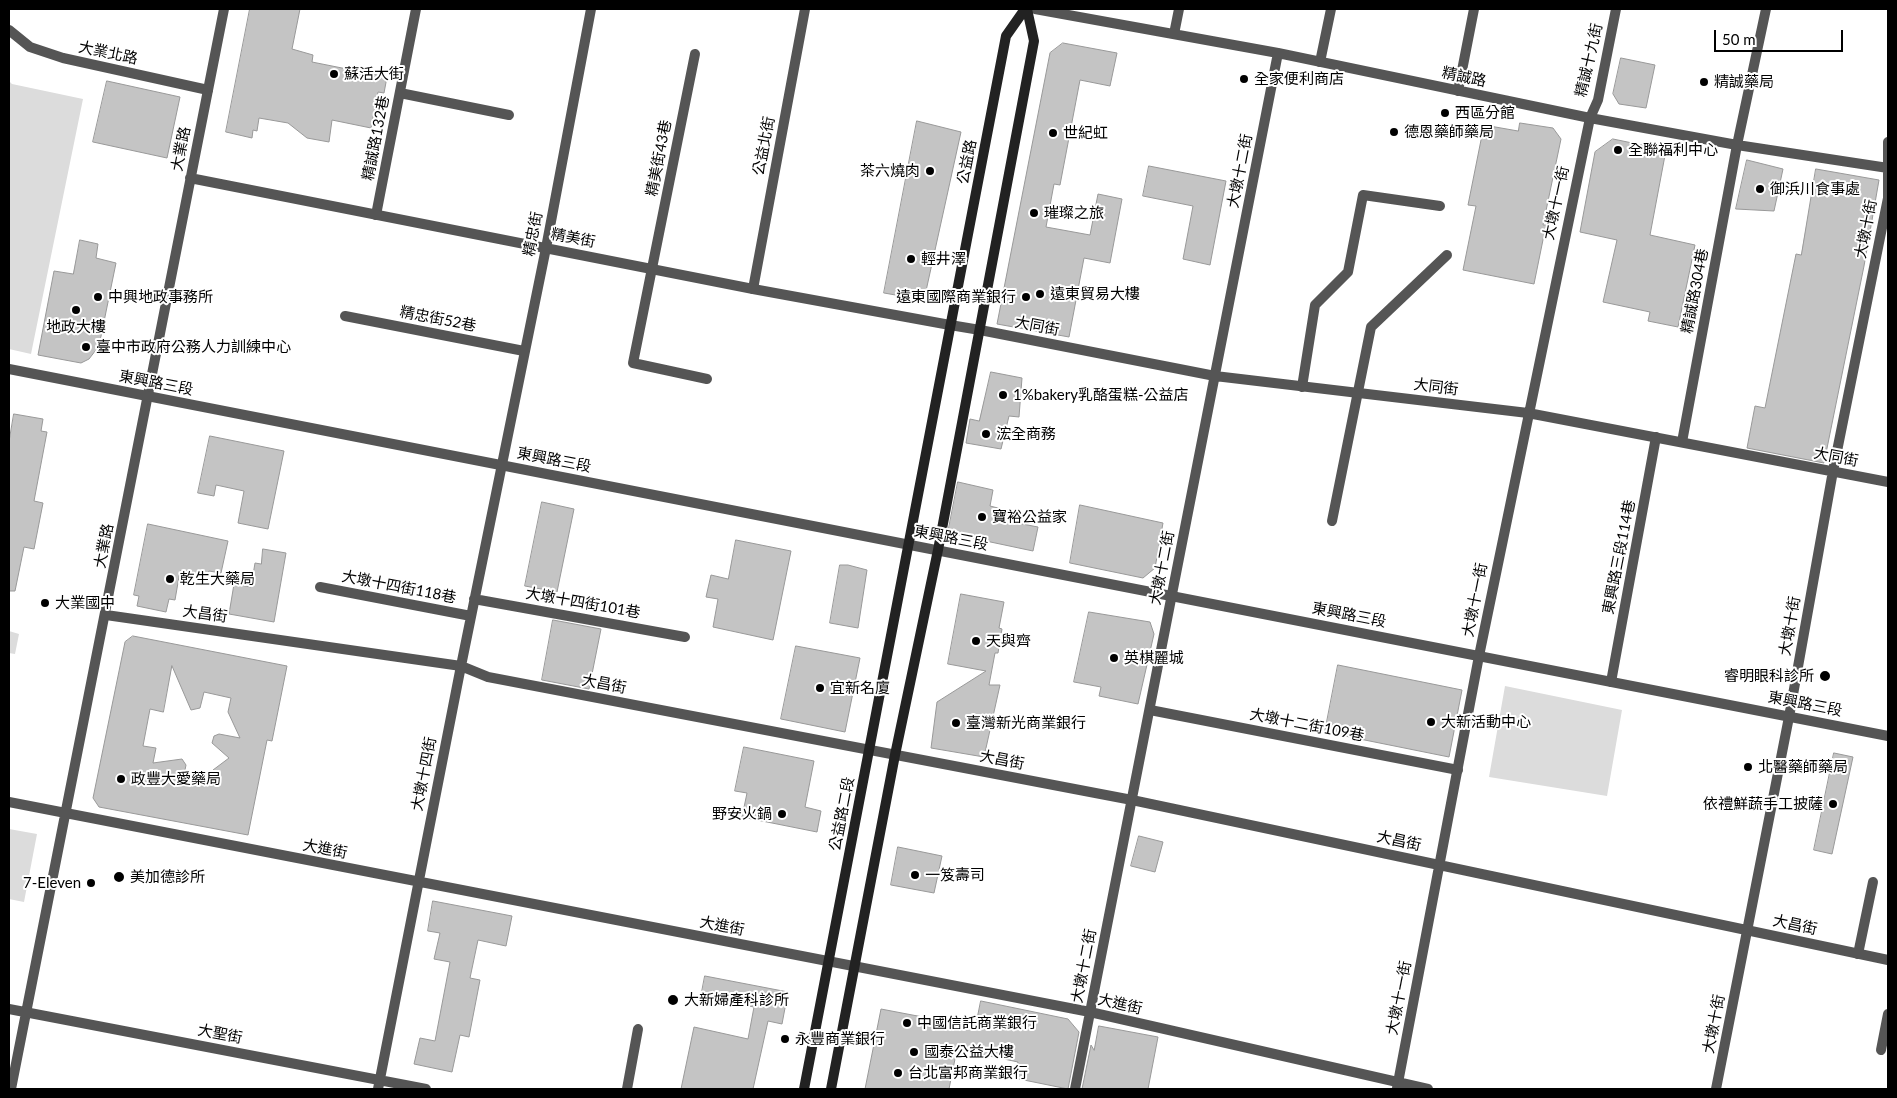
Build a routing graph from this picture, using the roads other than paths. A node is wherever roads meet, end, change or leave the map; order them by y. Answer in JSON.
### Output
{"nodes":[{"id":1,"x":224,"y":9,"type":"edge"},
{"id":2,"x":414,"y":9,"type":"edge"},
{"id":3,"x":591,"y":9,"type":"edge"},
{"id":4,"x":805,"y":9,"type":"edge"},
{"id":5,"x":1026,"y":9,"type":"edge"},
{"id":6,"x":1035,"y":9,"type":"edge"},
{"id":7,"x":1179,"y":9,"type":"edge"},
{"id":8,"x":1331,"y":9,"type":"edge"},
{"id":9,"x":1474,"y":9,"type":"edge"},
{"id":10,"x":1616,"y":9,"type":"edge"},
{"id":11,"x":1766,"y":9,"type":"edge"},
{"id":12,"x":9,"y":30,"type":"edge"},
{"id":13,"x":1174,"y":34,"type":"junction"},
{"id":14,"x":1278,"y":53,"type":"junction"},
{"id":15,"x":695,"y":54,"type":"dead end"},
{"id":16,"x":1320,"y":62,"type":"junction"},
{"id":17,"x":208,"y":90,"type":"junction"},
{"id":18,"x":1458,"y":91,"type":"junction"},
{"id":19,"x":400,"y":93,"type":"junction"},
{"id":20,"x":509,"y":115,"type":"dead end"},
{"id":21,"x":1590,"y":118,"type":"junction"},
{"id":22,"x":1888,"y":142,"type":"edge"},
{"id":23,"x":1737,"y":145,"type":"junction"},
{"id":24,"x":1888,"y":168,"type":"edge"},
{"id":25,"x":190,"y":178,"type":"junction"},
{"id":26,"x":1440,"y":206,"type":"dead end"},
{"id":27,"x":376,"y":215,"type":"junction"},
{"id":28,"x":546,"y":248,"type":"junction"},
{"id":29,"x":1447,"y":255,"type":"dead end"},
{"id":30,"x":652,"y":269,"type":"junction"},
{"id":31,"x":753,"y":290,"type":"junction"},
{"id":32,"x":345,"y":316,"type":"dead end"},
{"id":33,"x":950,"y":325,"type":"junction"},
{"id":34,"x":980,"y":330,"type":"junction"},
{"id":35,"x":524,"y":351,"type":"junction"},
{"id":36,"x":9,"y":369,"type":"edge"},
{"id":37,"x":1215,"y":376,"type":"junction"},
{"id":38,"x":706,"y":379,"type":"dead end"},
{"id":39,"x":1302,"y":387,"type":"junction"},
{"id":40,"x":1358,"y":393,"type":"junction"},
{"id":41,"x":148,"y":396,"type":"junction"},
{"id":42,"x":1528,"y":413,"type":"junction"},
{"id":43,"x":1656,"y":437,"type":"junction"},
{"id":44,"x":1682,"y":442,"type":"junction"},
{"id":45,"x":501,"y":464,"type":"junction"},
{"id":46,"x":1833,"y":471,"type":"junction"},
{"id":47,"x":1888,"y":482,"type":"edge"},
{"id":48,"x":1332,"y":521,"type":"dead end"},
{"id":49,"x":909,"y":545,"type":"junction"},
{"id":50,"x":938,"y":550,"type":"junction"},
{"id":51,"x":320,"y":587,"type":"dead end"},
{"id":52,"x":1172,"y":596,"type":"junction"},
{"id":53,"x":474,"y":599,"type":"junction"},
{"id":54,"x":106,"y":615,"type":"junction"},
{"id":55,"x":471,"y":616,"type":"junction"},
{"id":56,"x":686,"y":637,"type":"dead end"},
{"id":57,"x":1479,"y":656,"type":"junction"},
{"id":58,"x":461,"y":666,"type":"junction"},
{"id":59,"x":1611,"y":682,"type":"junction"},
{"id":60,"x":1150,"y":710,"type":"junction"},
{"id":61,"x":1789,"y":716,"type":"junction"},
{"id":62,"x":1888,"y":736,"type":"edge"},
{"id":63,"x":870,"y":750,"type":"junction"},
{"id":64,"x":896,"y":755,"type":"junction"},
{"id":65,"x":1458,"y":770,"type":"junction"},
{"id":66,"x":1132,"y":800,"type":"junction"},
{"id":67,"x":9,"y":802,"type":"edge"},
{"id":68,"x":67,"y":813,"type":"junction"},
{"id":69,"x":1440,"y":865,"type":"junction"},
{"id":70,"x":1873,"y":882,"type":"dead end"},
{"id":71,"x":418,"y":883,"type":"junction"},
{"id":72,"x":1747,"y":930,"type":"junction"},
{"id":73,"x":1858,"y":954,"type":"junction"},
{"id":74,"x":1888,"y":960,"type":"edge"},
{"id":75,"x":829,"y":962,"type":"junction"},
{"id":76,"x":854,"y":966,"type":"junction"},
{"id":77,"x":9,"y":1009,"type":"edge"},
{"id":78,"x":27,"y":1012,"type":"junction"},
{"id":79,"x":1090,"y":1012,"type":"junction"},
{"id":80,"x":1888,"y":1014,"type":"edge"},
{"id":81,"x":638,"y":1028,"type":"dead end"},
{"id":82,"x":1881,"y":1050,"type":"dead end"},
{"id":83,"x":378,"y":1085,"type":"edge"},
{"id":84,"x":1398,"y":1086,"type":"edge"},
{"id":85,"x":11,"y":1089,"type":"edge"},
{"id":86,"x":426,"y":1089,"type":"edge"},
{"id":87,"x":627,"y":1089,"type":"edge"},
{"id":88,"x":804,"y":1089,"type":"edge"},
{"id":89,"x":830,"y":1089,"type":"edge"},
{"id":90,"x":1075,"y":1089,"type":"edge"},
{"id":91,"x":1428,"y":1089,"type":"edge"},
{"id":92,"x":1716,"y":1089,"type":"edge"}],
"edges":[{"from":1,"to":17,"type":"street","name":"大業路"},
{"from":2,"to":19,"type":"street","name":"精誠路132巷"},
{"from":3,"to":28,"type":"street","name":"精忠街"},
{"from":4,"to":31,"type":"street","name":"公益北街"},
{"from":5,"to":33,"type":"main road","name":"公益路"},
{"from":5,"to":34,"type":"main road","name":"公益路"},
{"from":6,"to":13,"type":"street","name":"精誠路"},
{"from":7,"to":13,"type":"street"},
{"from":8,"to":16,"type":"street"},
{"from":9,"to":18,"type":"street"},
{"from":10,"to":21,"type":"street","name":"精誠十九街"},
{"from":11,"to":23,"type":"street","name":"精誠路304巷"},
{"from":12,"to":17,"type":"street","name":"大業北路"},
{"from":13,"to":14,"type":"street","name":"精誠路"},
{"from":14,"to":16,"type":"street","name":"精誠路"},
{"from":14,"to":37,"type":"street","name":"大墩十二街"},
{"from":15,"to":30,"type":"street","name":"精美街43巷"},
{"from":16,"to":18,"type":"street","name":"精誠路"},
{"from":17,"to":25,"type":"street","name":"大業路"},
{"from":18,"to":21,"type":"street","name":"精誠路"},
{"from":19,"to":20,"type":"street"},
{"from":19,"to":27,"type":"street","name":"精誠路132巷"},
{"from":21,"to":23,"type":"street","name":"精誠路"},
{"from":21,"to":42,"type":"street","name":"大墩十一街"},
{"from":22,"to":24,"type":"street","name":"大墩十街"},
{"from":23,"to":24,"type":"street","name":"精誠路"},
{"from":23,"to":44,"type":"street","name":"精誠路304巷"},
{"from":24,"to":46,"type":"street","name":"大墩十街"},
{"from":25,"to":27,"type":"street","name":"精美街"},
{"from":25,"to":41,"type":"street","name":"大業路"},
{"from":26,"to":39,"type":"street"},
{"from":27,"to":28,"type":"street","name":"精美街"},
{"from":28,"to":30,"type":"street","name":"精美街"},
{"from":28,"to":35,"type":"street","name":"精忠街"},
{"from":29,"to":40,"type":"street"},
{"from":30,"to":31,"type":"street","name":"精美街"},
{"from":30,"to":38,"type":"street","name":"精美街43巷"},
{"from":31,"to":33,"type":"street","name":"精美街"},
{"from":32,"to":35,"type":"street","name":"精忠街52巷"},
{"from":33,"to":34,"type":"street"},
{"from":33,"to":49,"type":"main road","name":"公益路"},
{"from":34,"to":37,"type":"street","name":"大同街"},
{"from":34,"to":50,"type":"main road","name":"公益路"},
{"from":35,"to":45,"type":"street","name":"精忠街"},
{"from":36,"to":41,"type":"street","name":"東興路三段"},
{"from":37,"to":39,"type":"street","name":"大同街"},
{"from":37,"to":52,"type":"street","name":"大墩十二街"},
{"from":39,"to":40,"type":"street","name":"大同街"},
{"from":40,"to":42,"type":"street","name":"大同街"},
{"from":40,"to":48,"type":"street"},
{"from":41,"to":45,"type":"street","name":"東興路三段"},
{"from":41,"to":54,"type":"street","name":"大業路"},
{"from":42,"to":43,"type":"street","name":"大同街"},
{"from":42,"to":57,"type":"street","name":"大墩十一街"},
{"from":43,"to":44,"type":"street","name":"大同街"},
{"from":43,"to":59,"type":"street","name":"東興路三段114巷"},
{"from":44,"to":46,"type":"street","name":"大同街"},
{"from":45,"to":49,"type":"street","name":"東興路三段"},
{"from":45,"to":53,"type":"street","name":"大墩十四街"},
{"from":46,"to":47,"type":"street","name":"大同街"},
{"from":46,"to":61,"type":"street","name":"大墩十街"},
{"from":49,"to":50,"type":"street","name":"東興路三段"},
{"from":49,"to":63,"type":"main road","name":"公益路二段"},
{"from":50,"to":52,"type":"street","name":"東興路三段"},
{"from":50,"to":64,"type":"main road"},
{"from":51,"to":55,"type":"street","name":"大墩十四街118巷"},
{"from":52,"to":57,"type":"street","name":"東興路三段"},
{"from":52,"to":60,"type":"street","name":"大墩十二街"},
{"from":53,"to":55,"type":"street","name":"大墩十四街"},
{"from":53,"to":56,"type":"street","name":"大墩十四街101巷"},
{"from":54,"to":58,"type":"street","name":"大昌街"},
{"from":54,"to":68,"type":"street","name":"大業路"},
{"from":55,"to":58,"type":"street","name":"大墩十四街"},
{"from":57,"to":59,"type":"street","name":"東興路三段"},
{"from":57,"to":65,"type":"street","name":"大墩十一街"},
{"from":58,"to":63,"type":"street","name":"大昌街"},
{"from":58,"to":71,"type":"street","name":"大墩十四街"},
{"from":59,"to":61,"type":"street","name":"東興路三段"},
{"from":60,"to":65,"type":"street","name":"大墩十二街109巷"},
{"from":60,"to":66,"type":"street","name":"大墩十二街"},
{"from":61,"to":62,"type":"street","name":"東興路三段"},
{"from":61,"to":72,"type":"street","name":"大墩十街"},
{"from":63,"to":64,"type":"street","name":"大昌街"},
{"from":63,"to":75,"type":"main road","name":"公益路二段"},
{"from":64,"to":66,"type":"street","name":"大昌街"},
{"from":64,"to":76,"type":"main road"},
{"from":65,"to":69,"type":"street","name":"大墩十一街"},
{"from":66,"to":69,"type":"street","name":"大昌街"},
{"from":66,"to":79,"type":"street","name":"大墩十二街"},
{"from":67,"to":68,"type":"street","name":"大進街"},
{"from":68,"to":71,"type":"street","name":"大進街"},
{"from":68,"to":78,"type":"street","name":"大業路"},
{"from":69,"to":72,"type":"street","name":"大昌街"},
{"from":69,"to":84,"type":"street","name":"大墩十一街"},
{"from":70,"to":73,"type":"street"},
{"from":71,"to":75,"type":"street","name":"大進街"},
{"from":71,"to":83,"type":"street","name":"大墩十四街"},
{"from":72,"to":73,"type":"street","name":"大昌街"},
{"from":72,"to":92,"type":"street","name":"大墩十街"},
{"from":73,"to":74,"type":"street","name":"大昌街"},
{"from":75,"to":76,"type":"street","name":"大進街"},
{"from":75,"to":88,"type":"main road","name":"公益路二段"},
{"from":76,"to":79,"type":"street","name":"大進街"},
{"from":76,"to":89,"type":"main road"},
{"from":77,"to":78,"type":"street","name":"大聖街"},
{"from":78,"to":83,"type":"street","name":"大聖街"},
{"from":78,"to":85,"type":"street","name":"大業路"},
{"from":79,"to":84,"type":"street","name":"大進街"},
{"from":79,"to":90,"type":"street","name":"大墩十二街"},
{"from":80,"to":82,"type":"street"},
{"from":81,"to":87,"type":"street"},
{"from":83,"to":86,"type":"street","name":"大聖街"},
{"from":84,"to":91,"type":"street","name":"大進街"}]}
